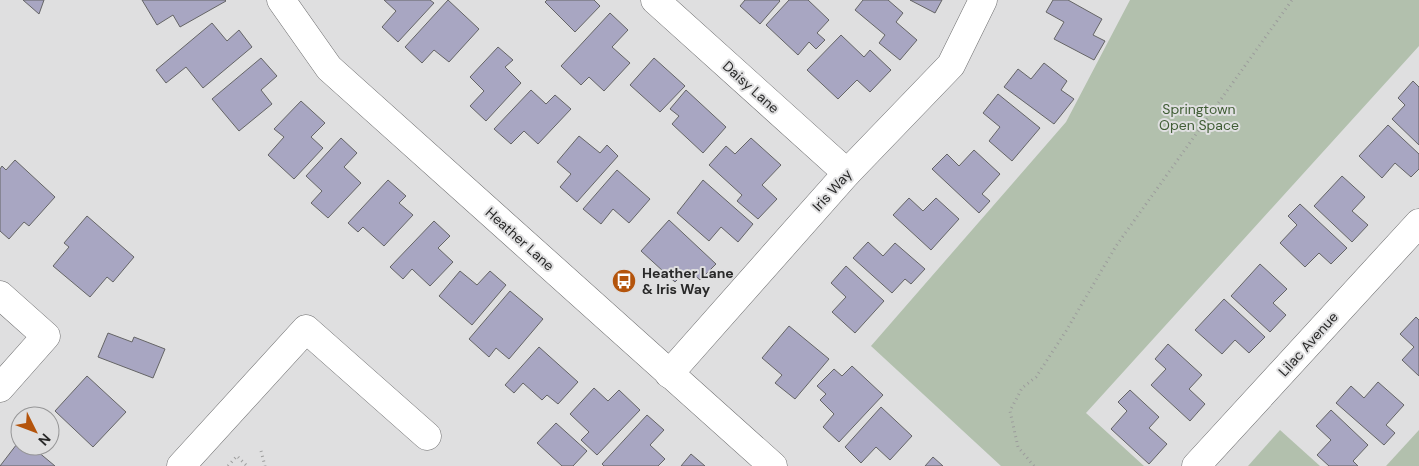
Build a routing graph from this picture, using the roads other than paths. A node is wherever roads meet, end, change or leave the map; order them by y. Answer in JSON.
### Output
{"nodes":[{"id":1,"x":281,"y":0,"type":"edge"},
{"id":2,"x":655,"y":0,"type":"edge"},
{"id":3,"x":984,"y":0,"type":"edge"},
{"id":4,"x":847,"y":173,"type":"junction"},
{"id":5,"x":1419,"y":223,"type":"edge"},
{"id":6,"x":0,"y":295,"type":"edge"},
{"id":7,"x":669,"y":374,"type":"junction"},
{"id":8,"x":0,"y":388,"type":"edge"},
{"id":9,"x":427,"y":436,"type":"dead end"},
{"id":10,"x":181,"y":466,"type":"edge"},
{"id":11,"x":773,"y":466,"type":"edge"},
{"id":12,"x":1196,"y":466,"type":"edge"}],
"edges":[{"from":1,"to":7,"type":"street","name":"Heather Lane"},
{"from":2,"to":4,"type":"street","name":"Daisy Lane"},
{"from":3,"to":4,"type":"street","name":"Iris Way"},
{"from":4,"to":7,"type":"street","name":"Iris Way"},
{"from":5,"to":12,"type":"street","name":"Lilac Avenue"},
{"from":6,"to":8,"type":"street"},
{"from":7,"to":11,"type":"street","name":"Heather Lane"},
{"from":9,"to":10,"type":"street"}]}
